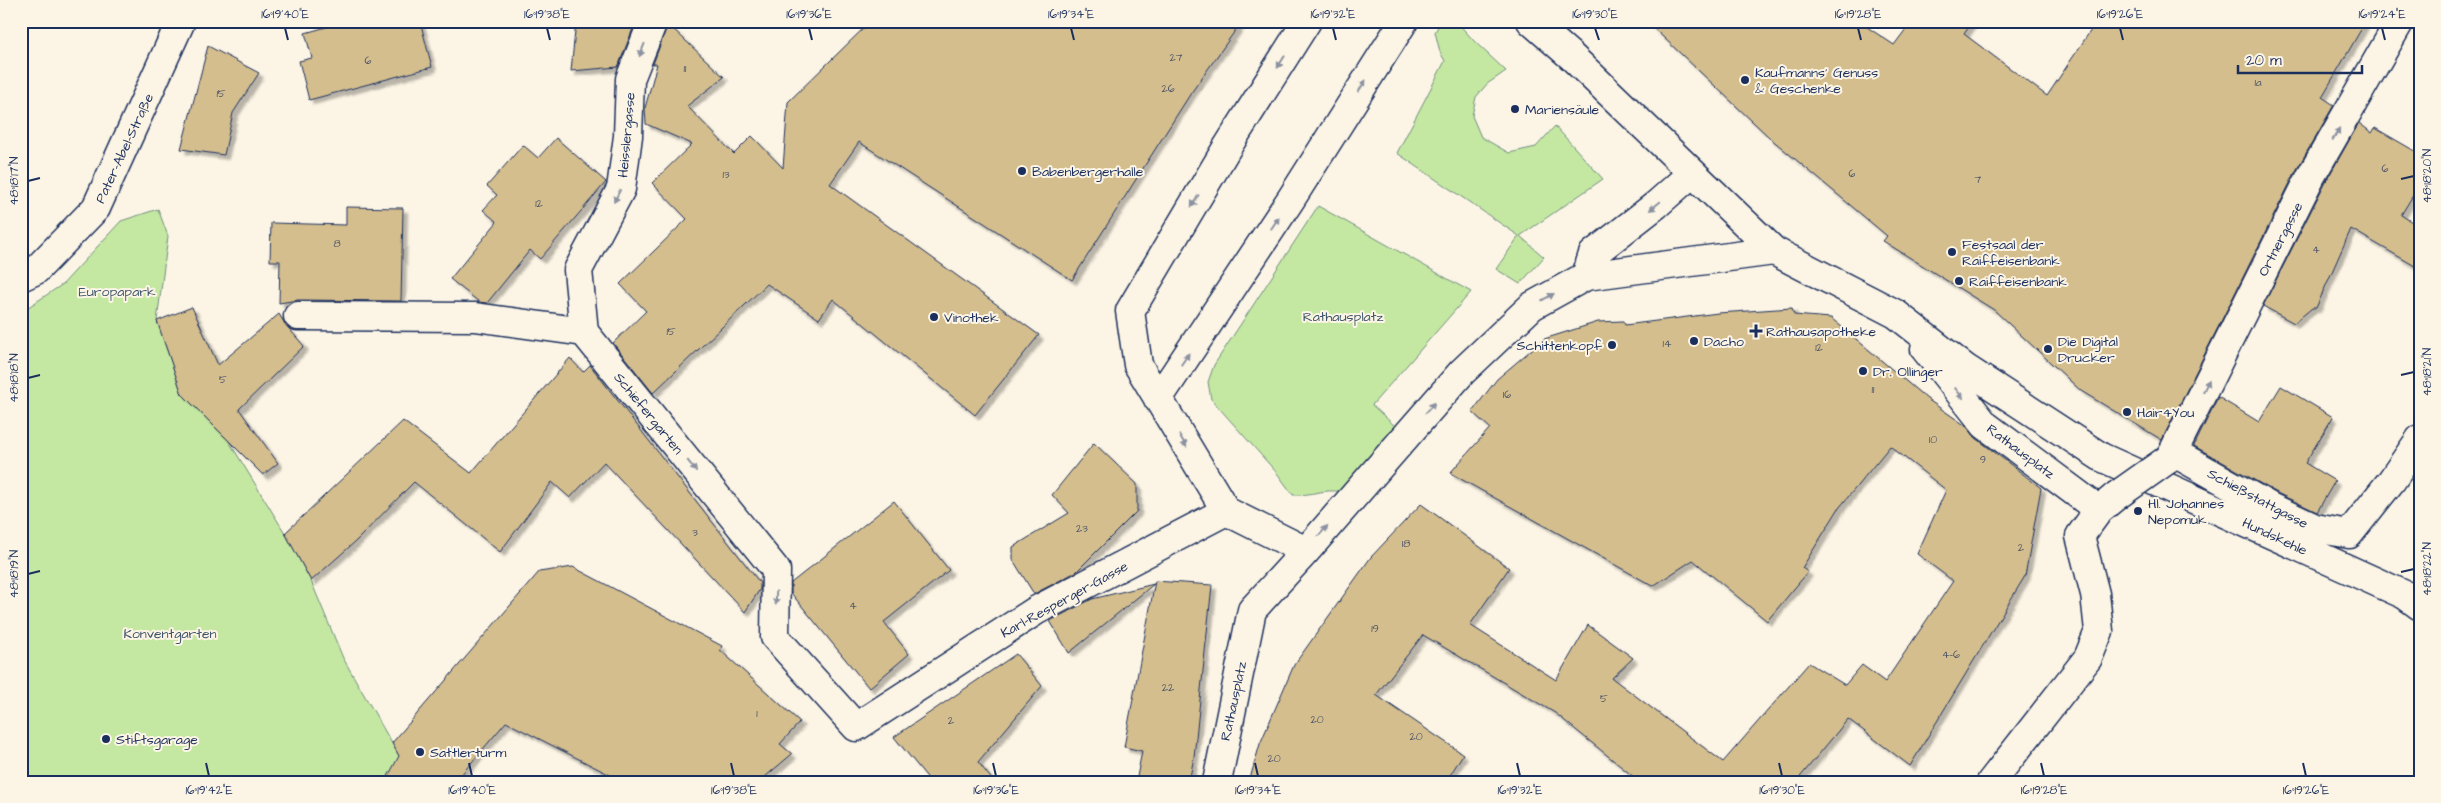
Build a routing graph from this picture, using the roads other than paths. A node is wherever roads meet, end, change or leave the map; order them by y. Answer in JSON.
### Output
{"nodes":[{"id":1,"x":181,"y":21,"type":"edge"},
{"id":2,"x":653,"y":21,"type":"edge"},
{"id":3,"x":1307,"y":21,"type":"edge"},
{"id":4,"x":1404,"y":21,"type":"edge"},
{"id":5,"x":1531,"y":21,"type":"edge"},
{"id":6,"x":2400,"y":21,"type":"edge"},
{"id":7,"x":1691,"y":174,"type":"junction"},
{"id":8,"x":1774,"y":251,"type":"junction"},
{"id":9,"x":1586,"y":276,"type":"junction"},
{"id":10,"x":21,"y":277,"type":"edge"},
{"id":11,"x":1896,"y":314,"type":"junction"},
{"id":12,"x":298,"y":316,"type":"dead end"},
{"id":13,"x":584,"y":332,"type":"junction"},
{"id":14,"x":1158,"y":399,"type":"junction"},
{"id":15,"x":2420,"y":439,"type":"edge"},
{"id":16,"x":2170,"y":456,"type":"junction"},
{"id":17,"x":2101,"y":457,"type":"joint"},
{"id":18,"x":2107,"y":503,"type":"junction"},
{"id":19,"x":1226,"y":511,"type":"junction"},
{"id":20,"x":1306,"y":551,"type":"junction"},
{"id":21,"x":2420,"y":606,"type":"edge"},
{"id":22,"x":856,"y":727,"type":"joint"},
{"id":23,"x":1217,"y":782,"type":"edge"},
{"id":24,"x":1991,"y":782,"type":"edge"}],
"edges":[{"from":1,"to":10,"type":"street","name":"Pater-Abel-Straße"},
{"from":2,"to":13,"type":"street","name":"Heisslergasse","one_way":true},
{"from":3,"to":14,"type":"street","one_way":true},
{"from":14,"to":4,"type":"street","one_way":true},
{"from":5,"to":7,"type":"street","name":"Rathausplatz"},
{"from":16,"to":6,"type":"street","name":"Ortnergasse","one_way":true},
{"from":7,"to":8,"type":"street","name":"Rathausplatz"},
{"from":7,"to":9,"type":"street","one_way":true},
{"from":8,"to":9,"type":"street","name":"Rathausplatz"},
{"from":8,"to":11,"type":"street","name":"Rathausplatz"},
{"from":20,"to":9,"type":"street","name":"Rathausplatz","one_way":true},
{"from":11,"to":17,"type":"street","name":"Rathausplatz"},
{"from":11,"to":18,"type":"street","name":"Rathausplatz","one_way":true},
{"from":12,"to":13,"type":"street"},
{"from":13,"to":22,"type":"street","name":"Schiefergarten","one_way":true},
{"from":14,"to":19,"type":"street","one_way":true},
{"from":15,"to":16,"type":"street","name":"Schießstattgasse"},
{"from":16,"to":18,"type":"street","bridge":true},
{"from":17,"to":21,"type":"street","name":"Hundskehle"},
{"from":18,"to":24,"type":"street"},
{"from":19,"to":20,"type":"street"},
{"from":19,"to":22,"type":"street","name":"Karl-Resperger-Gasse"},
{"from":20,"to":23,"type":"street","name":"Rathausplatz"}]}
